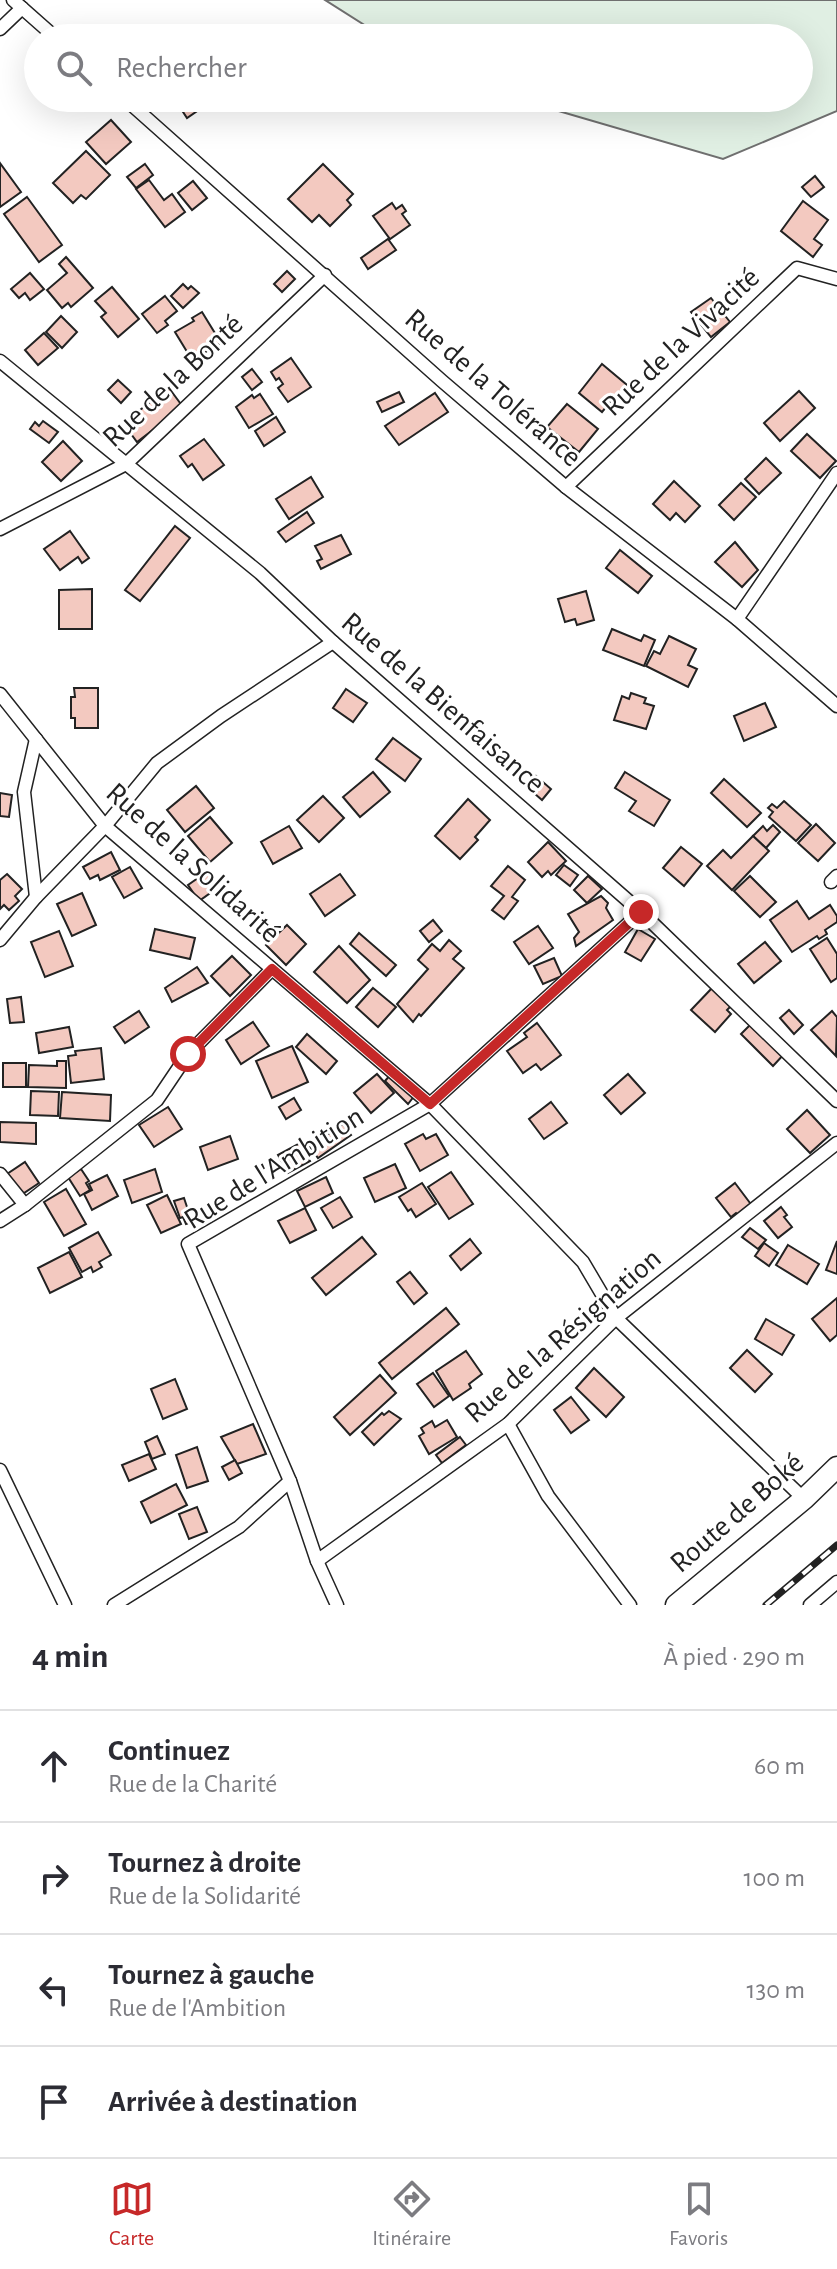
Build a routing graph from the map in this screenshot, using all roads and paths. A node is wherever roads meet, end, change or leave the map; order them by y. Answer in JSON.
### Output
{"nodes":[{"id":1,"x":17,"y":4,"type":"edge"},
{"id":2,"x":40,"y":24,"type":"edge"},
{"id":3,"x":0,"y":29,"type":"edge"},
{"id":4,"x":140,"y":112,"type":"edge"},
{"id":5,"x":325,"y":275,"type":"junction"},
{"id":6,"x":837,"y":279,"type":"edge"},
{"id":7,"x":0,"y":361,"type":"edge"},
{"id":8,"x":126,"y":464,"type":"junction"},
{"id":9,"x":837,"y":473,"type":"edge"},
{"id":10,"x":566,"y":487,"type":"junction"},
{"id":11,"x":0,"y":529,"type":"edge"},
{"id":12,"x":737,"y":619,"type":"junction"},
{"id":13,"x":333,"y":642,"type":"junction"},
{"id":14,"x":0,"y":694,"type":"edge"},
{"id":15,"x":837,"y":706,"type":"edge"},
{"id":16,"x":36,"y":739,"type":"junction"},
{"id":17,"x":105,"y":826,"type":"junction"},
{"id":18,"x":36,"y":897,"type":"junction"},
{"id":19,"x":641,"y":912,"type":"junction"},
{"id":20,"x":0,"y":940,"type":"edge"},
{"id":21,"x":272,"y":969,"type":"junction"},
{"id":22,"x":837,"y":1101,"type":"edge"},
{"id":23,"x":430,"y":1104,"type":"junction"},
{"id":24,"x":837,"y":1143,"type":"edge"},
{"id":25,"x":0,"y":1174,"type":"edge"},
{"id":26,"x":25,"y":1205,"type":"junction"},
{"id":27,"x":0,"y":1221,"type":"edge"},
{"id":28,"x":616,"y":1318,"type":"junction"},
{"id":29,"x":508,"y":1424,"type":"junction"},
{"id":30,"x":837,"y":1467,"type":"edge"},
{"id":31,"x":0,"y":1470,"type":"edge"},
{"id":32,"x":290,"y":1481,"type":"junction"},
{"id":33,"x":804,"y":1499,"type":"junction"},
{"id":34,"x":317,"y":1561,"type":"junction"},
{"id":35,"x":837,"y":1582,"type":"edge"},
{"id":36,"x":65,"y":1605,"type":"edge"},
{"id":37,"x":114,"y":1605,"type":"edge"},
{"id":38,"x":337,"y":1605,"type":"edge"},
{"id":39,"x":630,"y":1605,"type":"edge"},
{"id":40,"x":676,"y":1605,"type":"edge"},
{"id":41,"x":810,"y":1605,"type":"edge"}],
"edges":[{"from":1,"to":2,"type":"street"},
{"from":1,"to":3,"type":"street"},
{"from":4,"to":5,"type":"street","name":"Rue de la Tolérance"},
{"from":5,"to":8,"type":"street","name":"Rue de la Bonté"},
{"from":5,"to":10,"type":"street","name":"Rue de la Tolérance"},
{"from":6,"to":10,"type":"street","name":"Rue de la Vivacité"},
{"from":7,"to":8,"type":"street","name":"Rue de la Bienfaisance"},
{"from":8,"to":11,"type":"street","name":"Rue de la Bonté"},
{"from":8,"to":13,"type":"street","name":"Rue de la Bienfaisance"},
{"from":9,"to":12,"type":"street"},
{"from":10,"to":12,"type":"street","name":"Rue de la Tolérance"},
{"from":12,"to":15,"type":"street","name":"Rue de la Tolérance"},
{"from":13,"to":17,"type":"street"},
{"from":13,"to":19,"type":"street","name":"Rue de la Bienfaisance"},
{"from":14,"to":16,"type":"street","name":"Rue de la Solidarité"},
{"from":16,"to":17,"type":"street","name":"Rue de la Solidarité"},
{"from":16,"to":18,"type":"street"},
{"from":17,"to":18,"type":"street"},
{"from":17,"to":21,"type":"street","name":"Rue de la Solidarité"},
{"from":18,"to":20,"type":"street"},
{"from":19,"to":22,"type":"street","name":"Rue de la Bienfaisance"},
{"from":19,"to":23,"type":"street","name":"Rue de l'Ambition"},
{"from":21,"to":23,"type":"street","name":"Rue de la Solidarité"},
{"from":21,"to":26,"type":"street"},
{"from":23,"to":28,"type":"street","name":"Rue de la Solidarité"},
{"from":23,"to":32,"type":"street","name":"Rue de l'Ambition"},
{"from":24,"to":28,"type":"street","name":"Rue de la Résignation"},
{"from":25,"to":26,"type":"street"},
{"from":26,"to":27,"type":"street"},
{"from":28,"to":29,"type":"street","name":"Rue de la Résignation"},
{"from":28,"to":33,"type":"street","name":"Rue de la Solidarité"},
{"from":29,"to":34,"type":"street","name":"Rue de la Résignation"},
{"from":29,"to":39,"type":"street"},
{"from":30,"to":33,"type":"main road","name":"Route de Boké"},
{"from":31,"to":36,"type":"street"},
{"from":32,"to":34,"type":"street","name":"Rue de l'Ambition"},
{"from":32,"to":37,"type":"street"},
{"from":33,"to":40,"type":"main road","name":"Route de Boké"},
{"from":34,"to":38,"type":"street","name":"Rue de l'Ambition"},
{"from":35,"to":41,"type":"street"}]}
